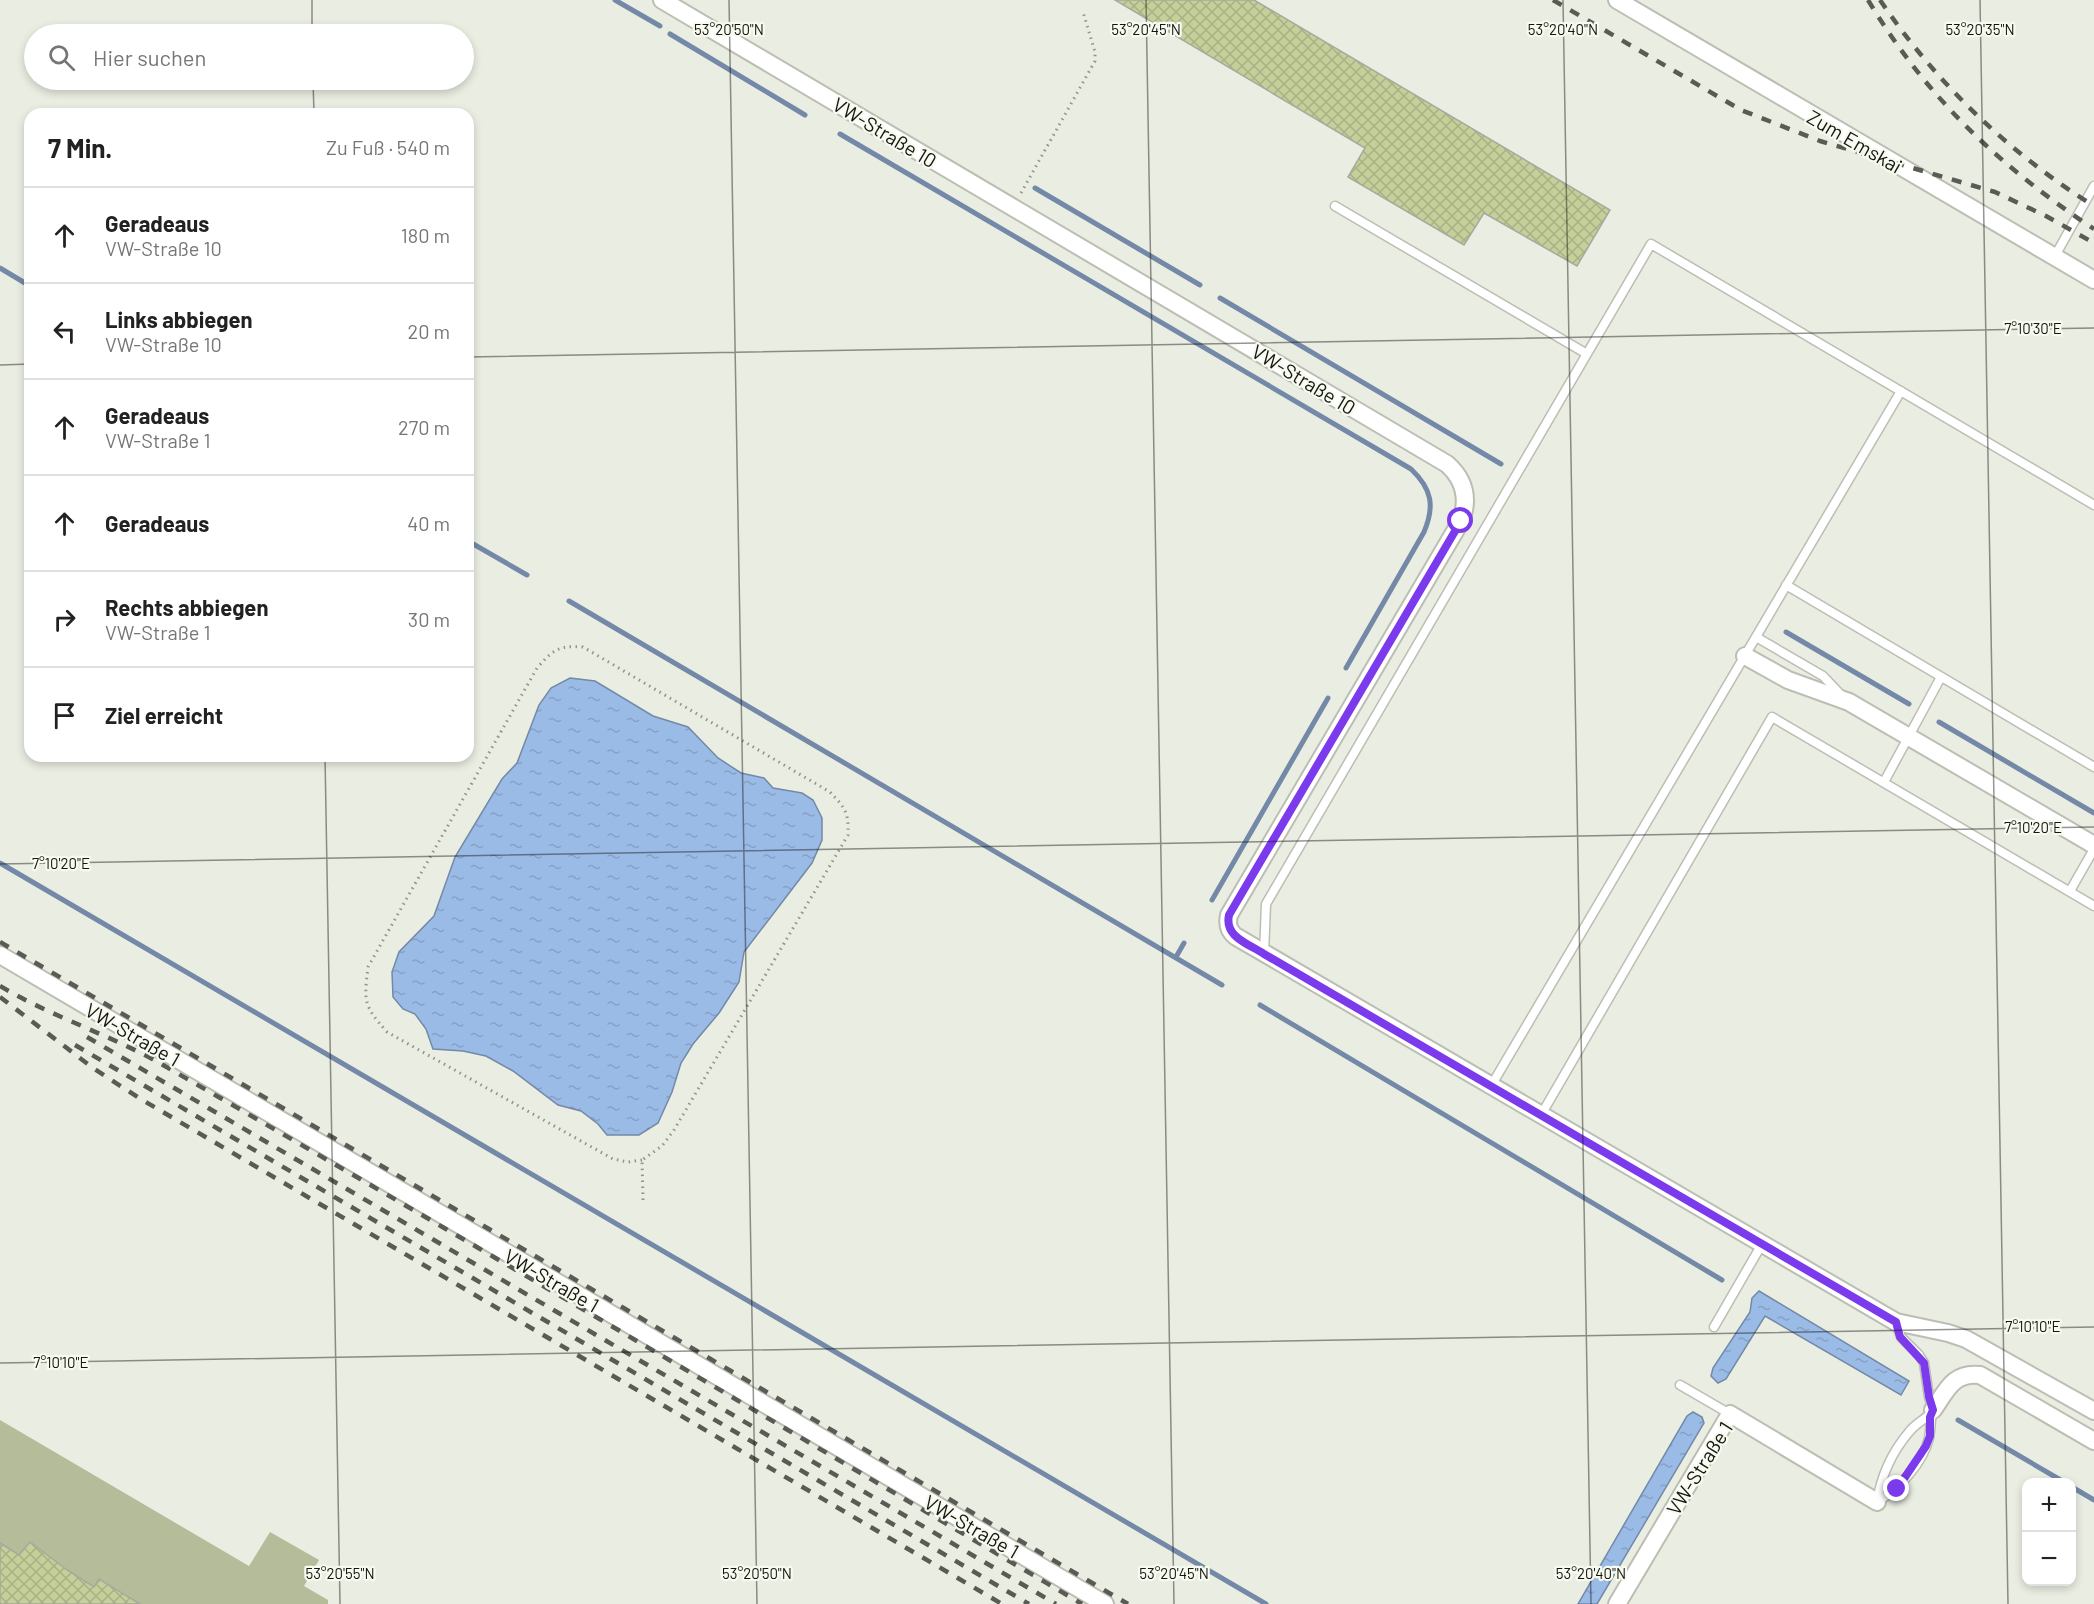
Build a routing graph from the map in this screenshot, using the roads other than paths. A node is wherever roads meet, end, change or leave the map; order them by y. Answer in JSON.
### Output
{"nodes":[{"id":1,"x":662,"y":0,"type":"edge"},
{"id":2,"x":1617,"y":0,"type":"edge"},
{"id":3,"x":2094,"y":186,"type":"edge"},
{"id":4,"x":1335,"y":206,"type":"dead end"},
{"id":5,"x":2055,"y":256,"type":"junction"},
{"id":6,"x":2094,"y":280,"type":"edge"},
{"id":7,"x":1587,"y":354,"type":"junction"},
{"id":8,"x":1901,"y":391,"type":"junction"},
{"id":9,"x":2094,"y":505,"type":"edge"},
{"id":10,"x":1786,"y":585,"type":"junction"},
{"id":11,"x":1756,"y":637,"type":"junction"},
{"id":12,"x":1744,"y":656,"type":"junction"},
{"id":13,"x":1941,"y":677,"type":"junction"},
{"id":14,"x":1849,"y":702,"type":"junction"},
{"id":15,"x":1908,"y":737,"type":"junction"},
{"id":16,"x":2094,"y":767,"type":"edge"},
{"id":17,"x":1884,"y":782,"type":"junction"},
{"id":18,"x":2094,"y":847,"type":"edge"},
{"id":19,"x":2070,"y":891,"type":"junction"},
{"id":20,"x":2094,"y":906,"type":"edge"},
{"id":21,"x":1264,"y":954,"type":"junction"},
{"id":22,"x":0,"y":955,"type":"edge"},
{"id":23,"x":1491,"y":1086,"type":"junction"},
{"id":24,"x":1541,"y":1115,"type":"junction"},
{"id":25,"x":1762,"y":1244,"type":"junction"},
{"id":26,"x":1896,"y":1322,"type":"junction"},
{"id":27,"x":1714,"y":1327,"type":"dead end"},
{"id":28,"x":1680,"y":1384,"type":"dead end"},
{"id":29,"x":1933,"y":1410,"type":"junction"},
{"id":30,"x":2094,"y":1411,"type":"edge"},
{"id":31,"x":1730,"y":1414,"type":"junction"},
{"id":32,"x":2094,"y":1441,"type":"edge"},
{"id":33,"x":1877,"y":1502,"type":"junction"},
{"id":34,"x":1105,"y":1604,"type":"edge"},
{"id":35,"x":1617,"y":1604,"type":"edge"}],
"edges":[{"from":1,"to":21,"type":"street","name":"VW-Straße 10"},
{"from":2,"to":5,"type":"street","name":"Zum Emskai"},
{"from":3,"to":5,"type":"lane"},
{"from":4,"to":7,"type":"lane"},
{"from":5,"to":6,"type":"street","name":"Zum Emskai"},
{"from":7,"to":8,"type":"lane"},
{"from":7,"to":21,"type":"lane"},
{"from":8,"to":9,"type":"lane"},
{"from":8,"to":10,"type":"lane"},
{"from":10,"to":11,"type":"lane"},
{"from":10,"to":13,"type":"lane"},
{"from":11,"to":12,"type":"lane"},
{"from":11,"to":14,"type":"lane"},
{"from":12,"to":14,"type":"street"},
{"from":12,"to":23,"type":"lane"},
{"from":13,"to":15,"type":"lane"},
{"from":13,"to":16,"type":"lane"},
{"from":14,"to":15,"type":"street"},
{"from":15,"to":17,"type":"lane"},
{"from":15,"to":18,"type":"street"},
{"from":17,"to":19,"type":"lane"},
{"from":17,"to":24,"type":"lane"},
{"from":18,"to":19,"type":"lane"},
{"from":19,"to":20,"type":"lane"},
{"from":21,"to":23,"type":"street"},
{"from":22,"to":34,"type":"street","name":"VW-Straße 1"},
{"from":23,"to":24,"type":"street"},
{"from":24,"to":25,"type":"street"},
{"from":25,"to":26,"type":"street"},
{"from":25,"to":27,"type":"lane"},
{"from":26,"to":29,"type":"lane"},
{"from":26,"to":30,"type":"street"},
{"from":28,"to":31,"type":"lane"},
{"from":29,"to":32,"type":"street"},
{"from":29,"to":33,"type":"lane"},
{"from":29,"to":33,"type":"lane"},
{"from":31,"to":33,"type":"street","name":"VW-Straße 1"},
{"from":31,"to":35,"type":"street","name":"VW-Straße 1"}]}
